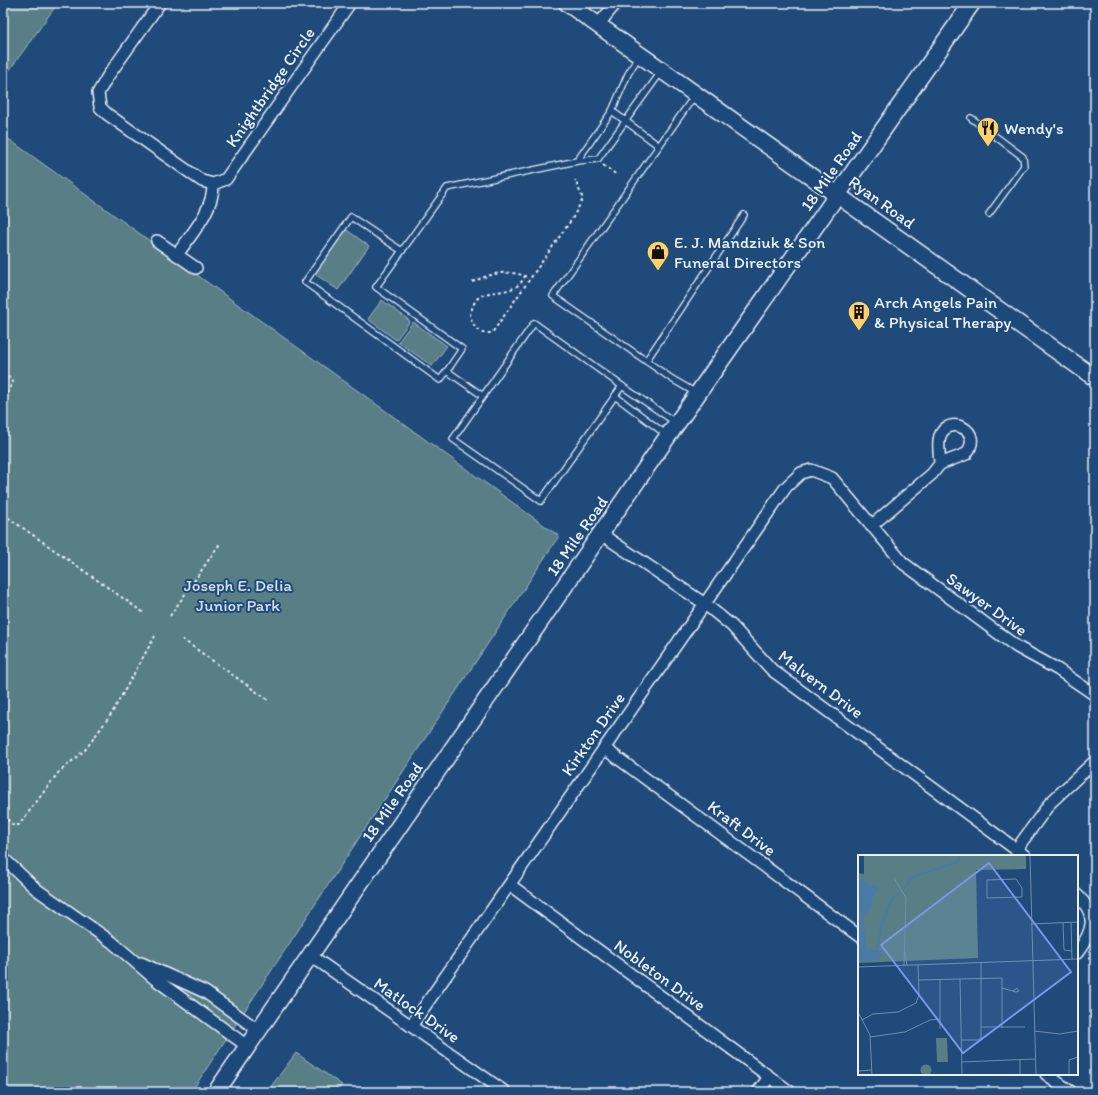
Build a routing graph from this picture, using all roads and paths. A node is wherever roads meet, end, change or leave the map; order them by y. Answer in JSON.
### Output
{"nodes":[{"id":1,"x":160,"y":3,"type":"edge"},
{"id":2,"x":350,"y":3,"type":"edge"},
{"id":3,"x":568,"y":3,"type":"edge"},
{"id":4,"x":616,"y":3,"type":"edge"},
{"id":5,"x":972,"y":3,"type":"edge"},
{"id":6,"x":598,"y":25,"type":"junction"},
{"id":7,"x":640,"y":56,"type":"junction"},
{"id":8,"x":661,"y":71,"type":"junction"},
{"id":9,"x":695,"y":95,"type":"junction"},
{"id":10,"x":612,"y":111,"type":"junction"},
{"id":11,"x":972,"y":118,"type":"dead end"},
{"id":12,"x":625,"y":121,"type":"junction"},
{"id":13,"x":659,"y":146,"type":"junction"},
{"id":14,"x":577,"y":161,"type":"junction"},
{"id":15,"x":601,"y":164,"type":"dead end"},
{"id":16,"x":617,"y":175,"type":"dead end"},
{"id":17,"x":575,"y":180,"type":"dead end"},
{"id":18,"x":214,"y":184,"type":"junction"},
{"id":19,"x":838,"y":194,"type":"junction"},
{"id":20,"x":989,"y":214,"type":"dead end"},
{"id":21,"x":744,"y":215,"type":"dead end"},
{"id":22,"x":157,"y":241,"type":"dead end"},
{"id":23,"x":402,"y":251,"type":"junction"},
{"id":24,"x":177,"y":255,"type":"junction"},
{"id":25,"x":196,"y":268,"type":"dead end"},
{"id":26,"x":472,"y":282,"type":"dead end"},
{"id":27,"x":646,"y":361,"type":"junction"},
{"id":28,"x":447,"y":372,"type":"junction"},
{"id":29,"x":3,"y":373,"type":"edge"},
{"id":30,"x":1095,"y":378,"type":"edge"},
{"id":31,"x":622,"y":386,"type":"junction"},
{"id":32,"x":698,"y":394,"type":"junction"},
{"id":33,"x":483,"y":396,"type":"junction"},
{"id":34,"x":615,"y":396,"type":"junction"},
{"id":35,"x":3,"y":399,"type":"edge"},
{"id":36,"x":673,"y":430,"type":"junction"},
{"id":37,"x":940,"y":464,"type":"dead end"},
{"id":38,"x":811,"y":470,"type":"joint"},
{"id":39,"x":3,"y":514,"type":"edge"},
{"id":40,"x":871,"y":526,"type":"junction"},
{"id":41,"x":601,"y":534,"type":"junction"},
{"id":42,"x":221,"y":542,"type":"dead end"},
{"id":43,"x":705,"y":604,"type":"junction"},
{"id":44,"x":144,"y":613,"type":"dead end"},
{"id":45,"x":170,"y":616,"type":"dead end"},
{"id":46,"x":155,"y":636,"type":"dead end"},
{"id":47,"x":182,"y":639,"type":"dead end"},
{"id":48,"x":1095,"y":695,"type":"edge"},
{"id":49,"x":268,"y":700,"type":"dead end"},
{"id":50,"x":604,"y":748,"type":"junction"},
{"id":51,"x":1095,"y":761,"type":"edge"},
{"id":52,"x":3,"y":815,"type":"edge"},
{"id":53,"x":1021,"y":853,"type":"edge"},
{"id":54,"x":3,"y":858,"type":"edge"},
{"id":55,"x":510,"y":885,"type":"junction"},
{"id":56,"x":1078,"y":896,"type":"edge"},
{"id":57,"x":858,"y":935,"type":"edge"},
{"id":58,"x":1078,"y":952,"type":"edge"},
{"id":59,"x":310,"y":956,"type":"junction"},
{"id":60,"x":136,"y":961,"type":"junction"},
{"id":61,"x":411,"y":1026,"type":"junction"},
{"id":62,"x":258,"y":1030,"type":"junction"},
{"id":63,"x":248,"y":1046,"type":"junction"},
{"id":64,"x":1047,"y":1075,"type":"edge"},
{"id":65,"x":769,"y":1077,"type":"junction"},
{"id":66,"x":216,"y":1092,"type":"edge"},
{"id":67,"x":505,"y":1092,"type":"edge"},
{"id":68,"x":758,"y":1092,"type":"edge"},
{"id":69,"x":790,"y":1092,"type":"edge"},
{"id":70,"x":1071,"y":1092,"type":"edge"}],
"edges":[{"from":1,"to":18,"type":"street"},
{"from":2,"to":18,"type":"street","name":"Knightbridge Circle"},
{"from":3,"to":6,"type":"main road","name":"Ryan Road"},
{"from":4,"to":6,"type":"street"},
{"from":5,"to":19,"type":"main road","name":"18 Mile Road"},
{"from":6,"to":7,"type":"main road","name":"Ryan Road"},
{"from":7,"to":8,"type":"main road","name":"Ryan Road"},
{"from":7,"to":10,"type":"lane"},
{"from":8,"to":9,"type":"main road","name":"Ryan Road"},
{"from":8,"to":12,"type":"lane"},
{"from":9,"to":13,"type":"lane"},
{"from":9,"to":19,"type":"main road","name":"Ryan Road"},
{"from":10,"to":12,"type":"lane"},
{"from":10,"to":14,"type":"lane"},
{"from":11,"to":20,"type":"lane"},
{"from":12,"to":13,"type":"lane"},
{"from":12,"to":14,"type":"lane"},
{"from":13,"to":27,"type":"lane"},
{"from":14,"to":23,"type":"lane"},
{"from":15,"to":16,"type":"path"},
{"from":17,"to":26,"type":"path"},
{"from":18,"to":24,"type":"street"},
{"from":19,"to":30,"type":"main road","name":"Ryan Road"},
{"from":19,"to":32,"type":"main road","name":"18 Mile Road"},
{"from":21,"to":27,"type":"lane"},
{"from":22,"to":24,"type":"street"},
{"from":23,"to":28,"type":"lane"},
{"from":23,"to":28,"type":"lane"},
{"from":24,"to":25,"type":"street"},
{"from":27,"to":32,"type":"lane"},
{"from":28,"to":33,"type":"lane"},
{"from":29,"to":35,"type":"path"},
{"from":31,"to":33,"type":"lane"},
{"from":31,"to":34,"type":"lane"},
{"from":31,"to":36,"type":"lane"},
{"from":32,"to":36,"type":"main road","name":"18 Mile Road"},
{"from":33,"to":34,"type":"lane"},
{"from":34,"to":36,"type":"lane"},
{"from":36,"to":41,"type":"main road","name":"18 Mile Road"},
{"from":37,"to":40,"type":"street"},
{"from":38,"to":40,"type":"street","name":"Sawyer Drive"},
{"from":38,"to":43,"type":"street","name":"Kirkton Drive"},
{"from":39,"to":44,"type":"path"},
{"from":40,"to":48,"type":"street","name":"Sawyer Drive"},
{"from":41,"to":43,"type":"street","name":"Malvern Drive"},
{"from":41,"to":59,"type":"main road","name":"18 Mile Road"},
{"from":42,"to":45,"type":"path"},
{"from":43,"to":50,"type":"street","name":"Kirkton Drive"},
{"from":43,"to":53,"type":"street","name":"Malvern Drive"},
{"from":46,"to":52,"type":"path"},
{"from":47,"to":49,"type":"path"},
{"from":50,"to":55,"type":"street","name":"Kirkton Drive"},
{"from":50,"to":57,"type":"street","name":"Kraft Drive"},
{"from":51,"to":53,"type":"street"},
{"from":54,"to":60,"type":"street"},
{"from":55,"to":61,"type":"street","name":"Kirkton Drive"},
{"from":55,"to":65,"type":"street","name":"Nobleton Drive"},
{"from":56,"to":58,"type":"street"},
{"from":59,"to":61,"type":"street","name":"Matlock Drive"},
{"from":59,"to":62,"type":"main road","name":"18 Mile Road"},
{"from":60,"to":62,"type":"street"},
{"from":60,"to":63,"type":"street"},
{"from":61,"to":67,"type":"street","name":"Matlock Drive"},
{"from":62,"to":63,"type":"main road","name":"18 Mile Road"},
{"from":63,"to":66,"type":"main road","name":"18 Mile Road"},
{"from":64,"to":70,"type":"street"},
{"from":65,"to":68,"type":"street"},
{"from":65,"to":69,"type":"street","name":"Nobleton Drive"}]}
